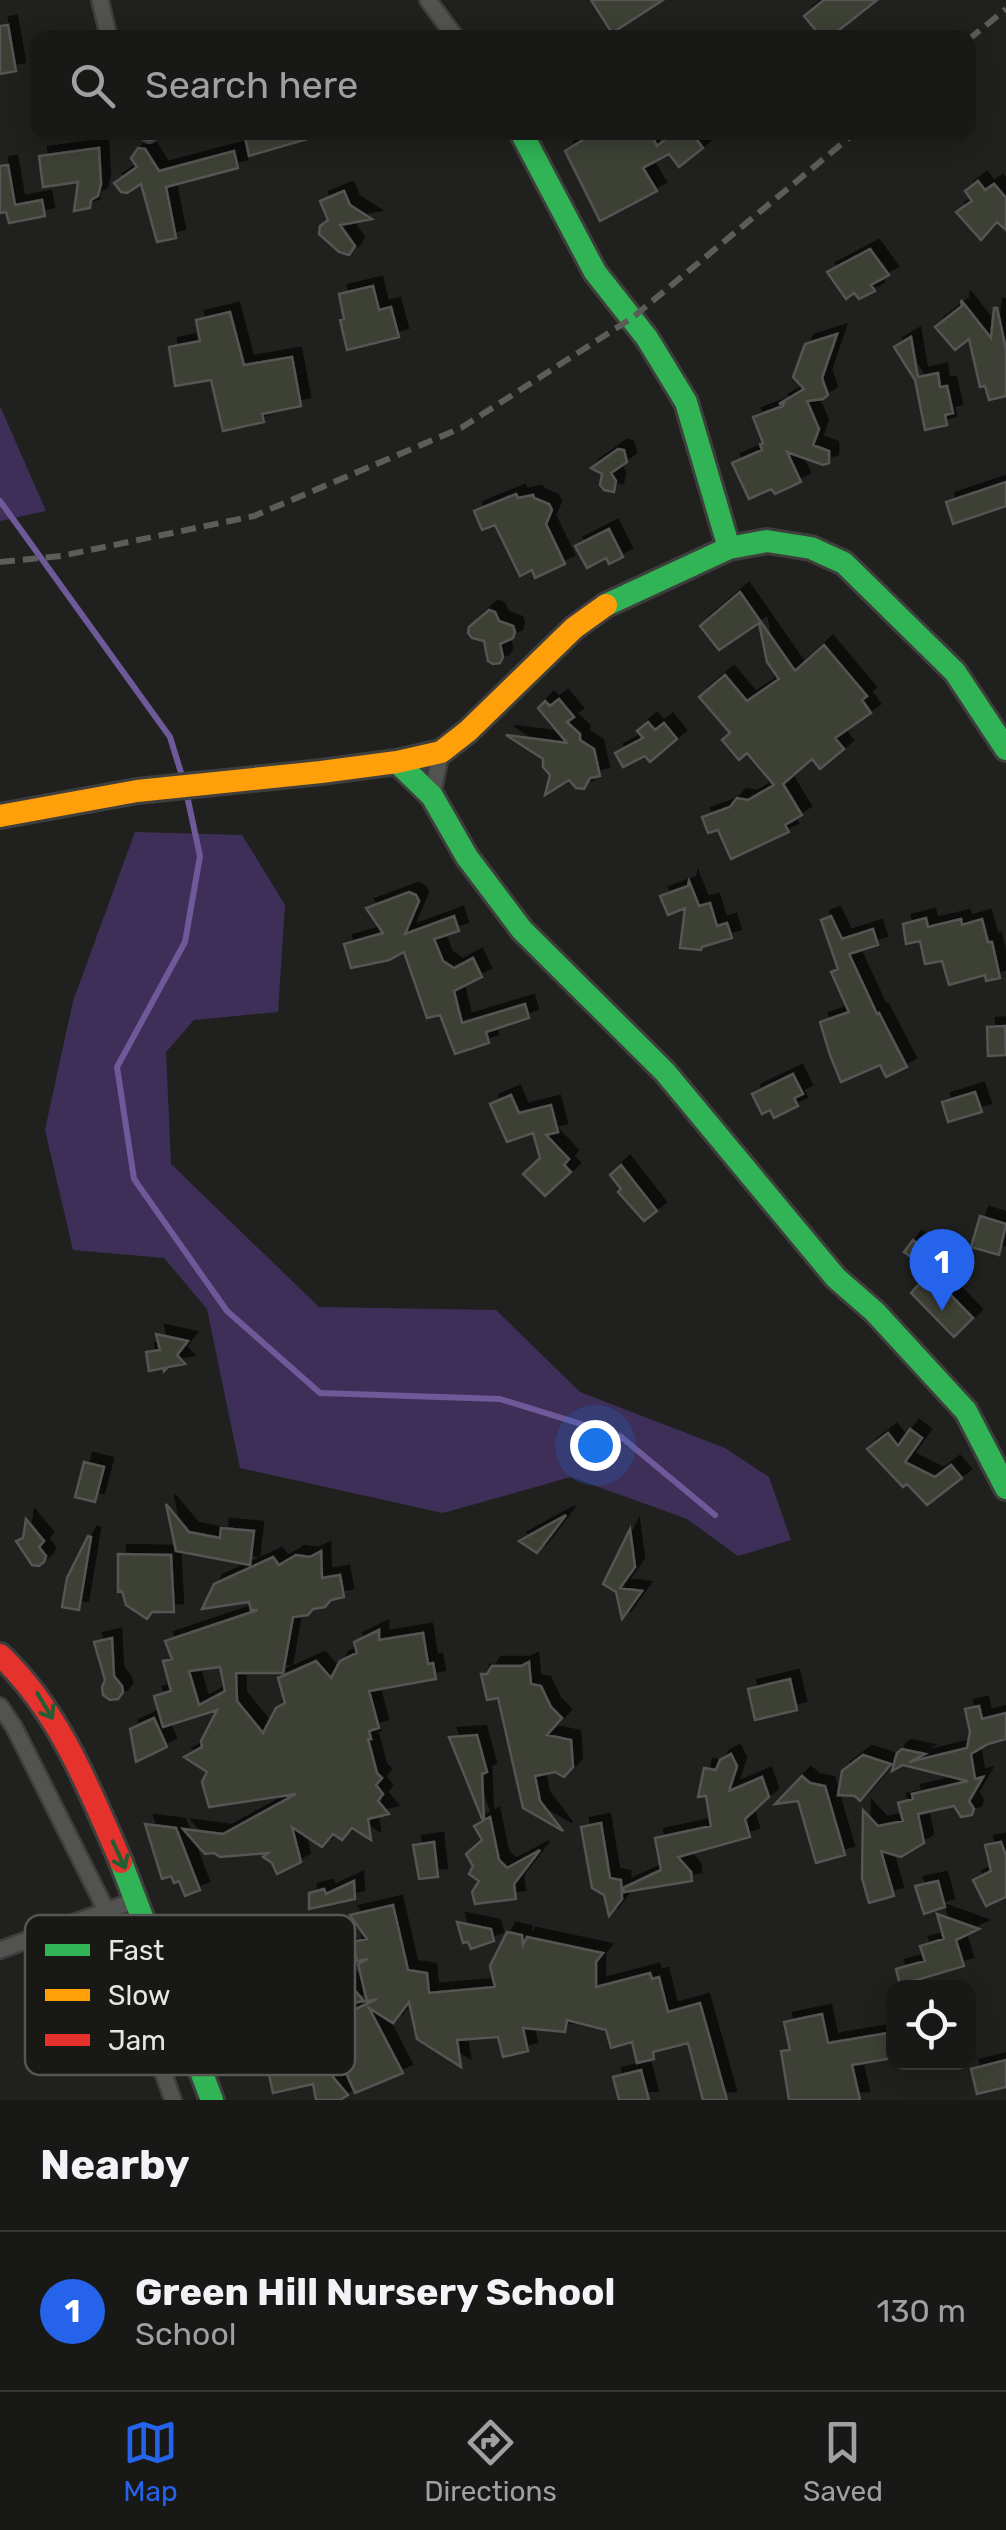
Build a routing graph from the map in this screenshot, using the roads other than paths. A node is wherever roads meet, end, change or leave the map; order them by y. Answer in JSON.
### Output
{"nodes":[{"id":1,"x":100,"y":0,"type":"edge"},
{"id":2,"x":428,"y":0,"type":"edge"},
{"id":3,"x":107,"y":30,"type":"edge"},
{"id":4,"x":450,"y":30,"type":"edge"},
{"id":5,"x":526,"y":140,"type":"edge"},
{"id":6,"x":729,"y":548,"type":"junction"},
{"id":7,"x":1006,"y":749,"type":"edge"},
{"id":8,"x":441,"y":752,"type":"junction"},
{"id":9,"x":397,"y":762,"type":"junction"},
{"id":10,"x":432,"y":796,"type":"junction"},
{"id":11,"x":0,"y":816,"type":"edge"},
{"id":12,"x":1006,"y":1488,"type":"edge"},
{"id":13,"x":0,"y":1655,"type":"edge"},
{"id":14,"x":0,"y":1706,"type":"edge"},
{"id":15,"x":140,"y":1899,"type":"junction"},
{"id":16,"x":106,"y":1910,"type":"junction"},
{"id":17,"x":93,"y":1915,"type":"edge"},
{"id":18,"x":108,"y":1915,"type":"edge"},
{"id":19,"x":146,"y":1915,"type":"edge"},
{"id":20,"x":25,"y":1941,"type":"edge"},
{"id":21,"x":0,"y":1950,"type":"edge"},
{"id":22,"x":165,"y":2075,"type":"edge"},
{"id":23,"x":203,"y":2075,"type":"edge"},
{"id":24,"x":174,"y":2100,"type":"edge"},
{"id":25,"x":212,"y":2100,"type":"edge"}],
"edges":[{"from":1,"to":3,"type":"street"},
{"from":2,"to":4,"type":"street"},
{"from":5,"to":6,"type":"street"},
{"from":6,"to":7,"type":"street"},
{"from":6,"to":8,"type":"street"},
{"from":8,"to":9,"type":"street"},
{"from":8,"to":10,"type":"street"},
{"from":9,"to":10,"type":"street"},
{"from":9,"to":11,"type":"street"},
{"from":10,"to":12,"type":"street"},
{"from":13,"to":15,"type":"street","one_way":true},
{"from":14,"to":16,"type":"street"},
{"from":15,"to":16,"type":"street"},
{"from":15,"to":19,"type":"street"},
{"from":16,"to":17,"type":"street"},
{"from":16,"to":18,"type":"street"},
{"from":20,"to":21,"type":"street"},
{"from":22,"to":24,"type":"street"},
{"from":23,"to":25,"type":"street"}]}
